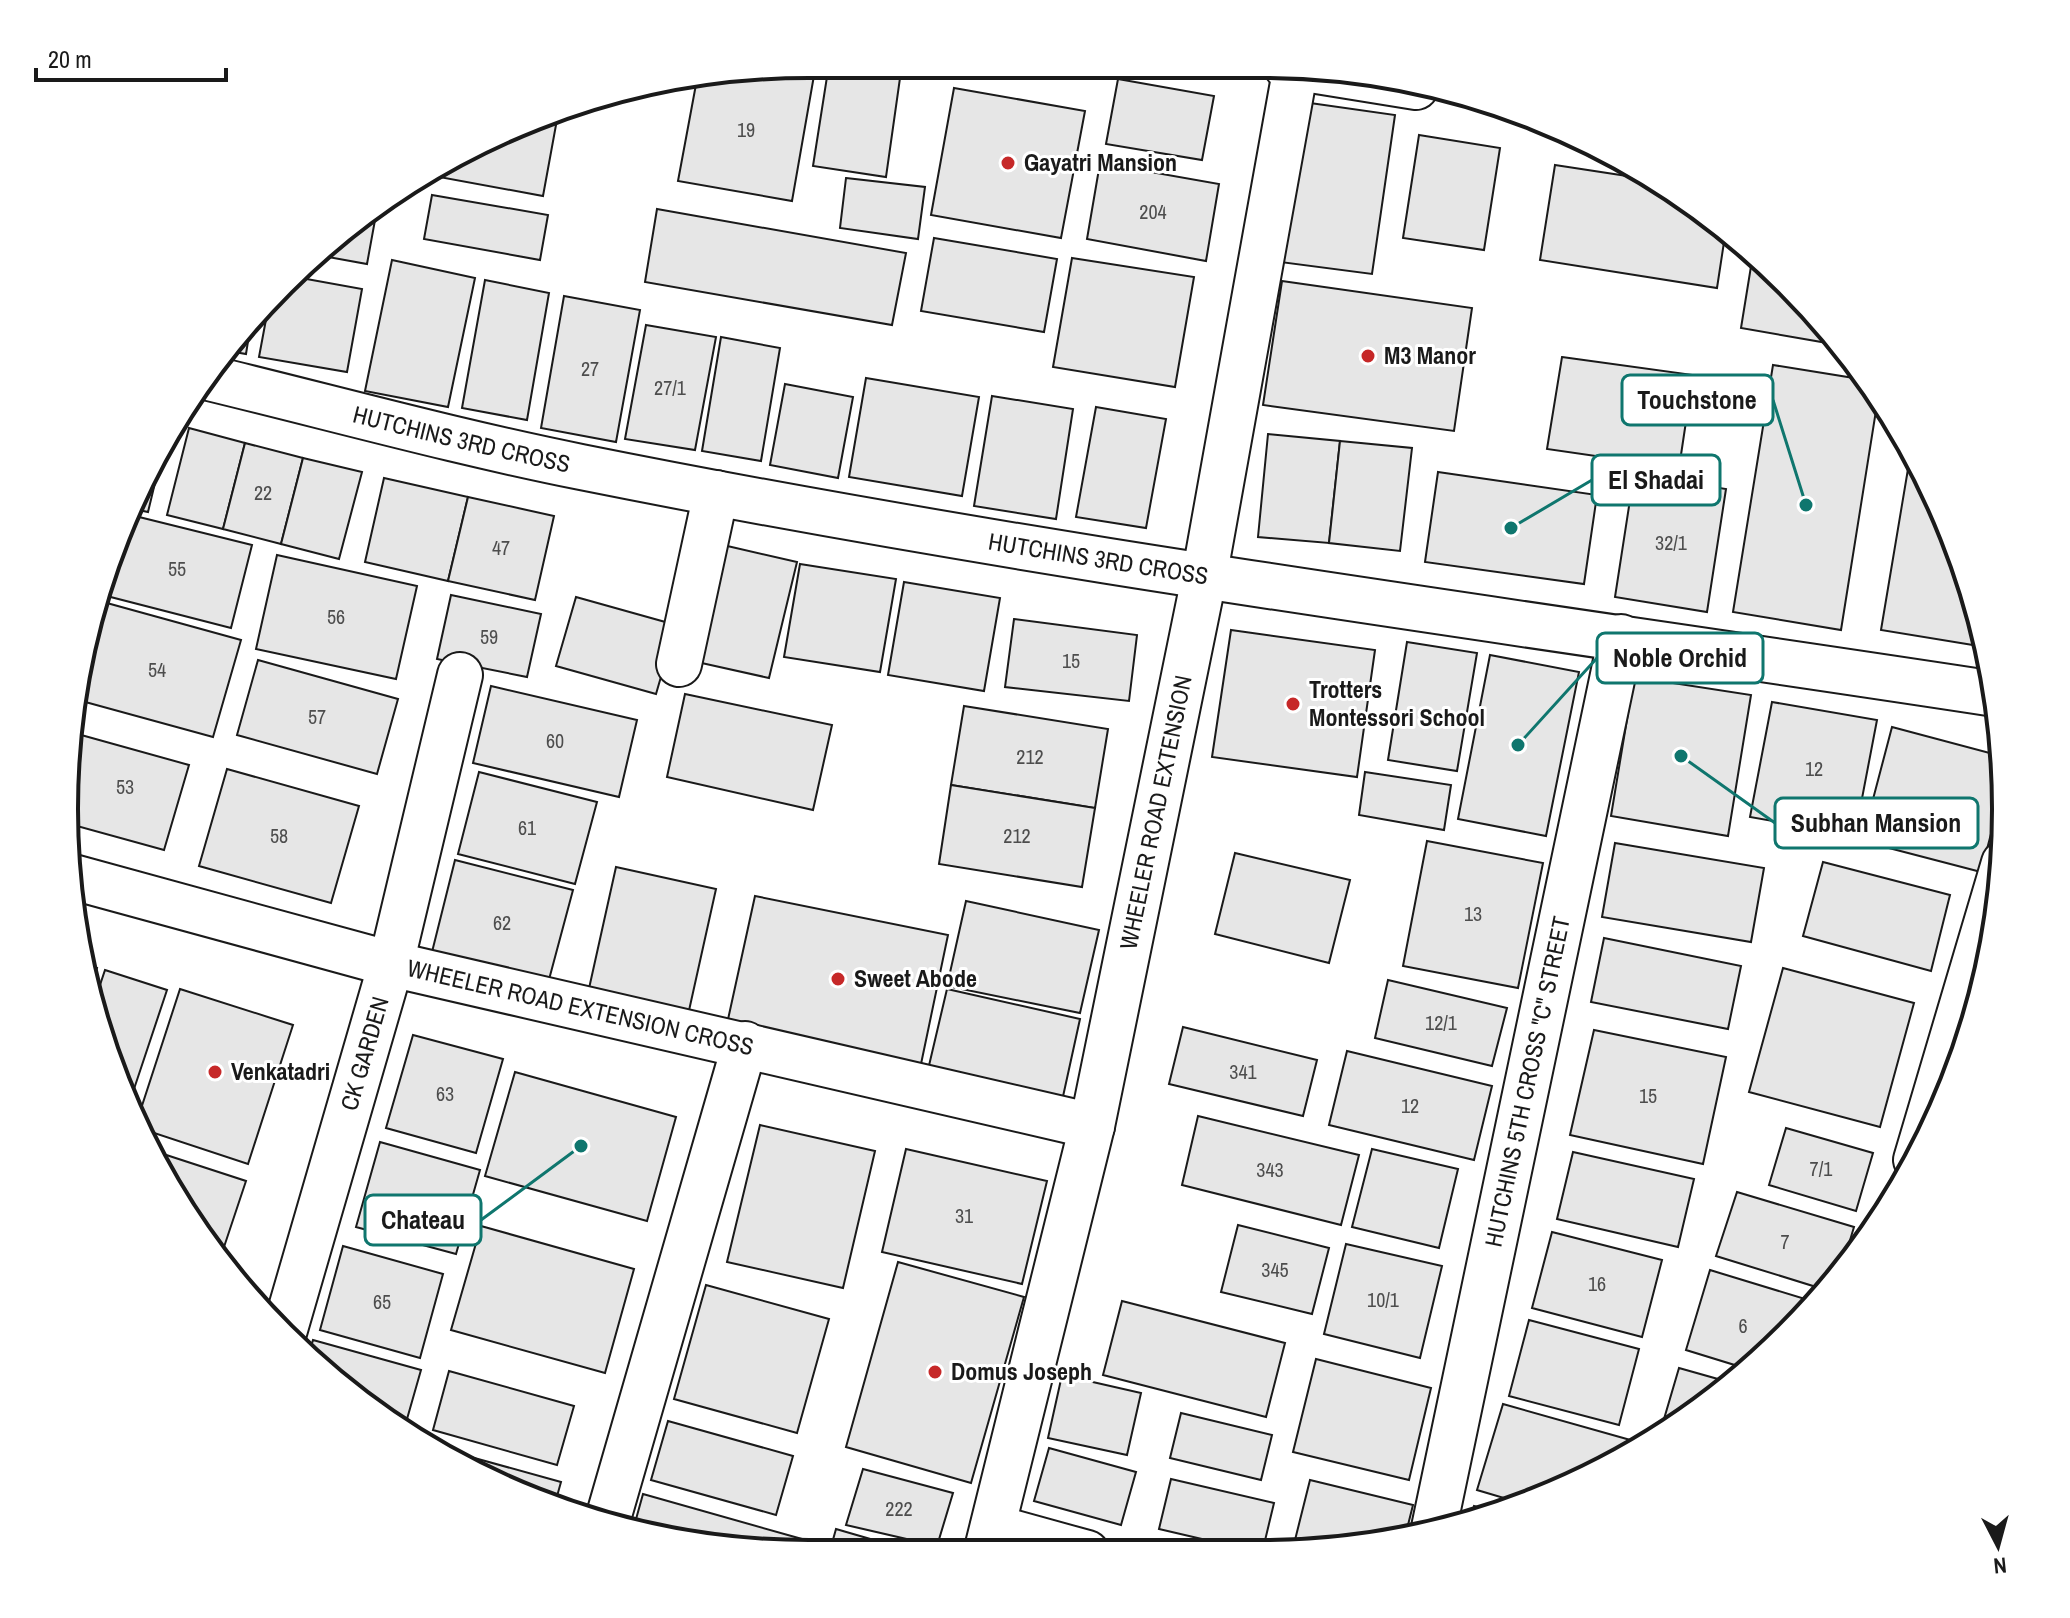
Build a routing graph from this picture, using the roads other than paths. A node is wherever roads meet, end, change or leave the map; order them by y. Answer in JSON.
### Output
{"nodes":[{"id":1,"x":1291,"y":79,"type":"edge"},
{"id":2,"x":217,"y":380,"type":"edge"},
{"id":3,"x":716,"y":493,"type":"junction"},
{"id":4,"x":1204,"y":578,"type":"junction"},
{"id":5,"x":1621,"y":637,"type":"junction"},
{"id":6,"x":679,"y":664,"type":"dead end"},
{"id":7,"x":460,"y":675,"type":"dead end"},
{"id":8,"x":1982,"y":692,"type":"edge"},
{"id":9,"x":82,"y":879,"type":"edge"},
{"id":10,"x":1978,"y":949,"type":"edge"},
{"id":11,"x":391,"y":964,"type":"junction"},
{"id":12,"x":745,"y":1044,"type":"junction"},
{"id":13,"x":1941,"y":1076,"type":"edge"},
{"id":14,"x":1092,"y":1126,"type":"junction"},
{"id":15,"x":287,"y":1321,"type":"edge"},
{"id":16,"x":610,"y":1512,"type":"edge"},
{"id":17,"x":1436,"y":1518,"type":"edge"},
{"id":18,"x":989,"y":1540,"type":"edge"}],
"edges":[{"from":1,"to":4,"type":"street","name":"WHEELER ROAD EXTENSION"},
{"from":2,"to":3,"type":"street","name":"HUTCHINS 3RD CROSS"},
{"from":3,"to":4,"type":"street","name":"HUTCHINS 3RD CROSS"},
{"from":3,"to":6,"type":"street"},
{"from":4,"to":5,"type":"street","name":"HUTCHINS 3RD CROSS"},
{"from":4,"to":14,"type":"street","name":"WHEELER ROAD EXTENSION"},
{"from":5,"to":8,"type":"street","name":"HUTCHINS 3RD CROSS"},
{"from":5,"to":17,"type":"street","name":"HUTCHINS 5TH CROSS \"C\" STREET"},
{"from":7,"to":11,"type":"street","name":"CK GARDEN"},
{"from":9,"to":11,"type":"street","name":"WHEELER ROAD EXTENSION CROSS"},
{"from":10,"to":13,"type":"street"},
{"from":11,"to":12,"type":"street","name":"WHEELER ROAD EXTENSION CROSS"},
{"from":11,"to":15,"type":"street","name":"CK GARDEN"},
{"from":12,"to":14,"type":"street","name":"WHEELER ROAD EXTENSION CROSS"},
{"from":12,"to":16,"type":"street"},
{"from":14,"to":18,"type":"street","name":"WHEELER ROAD EXTENSION"}]}
